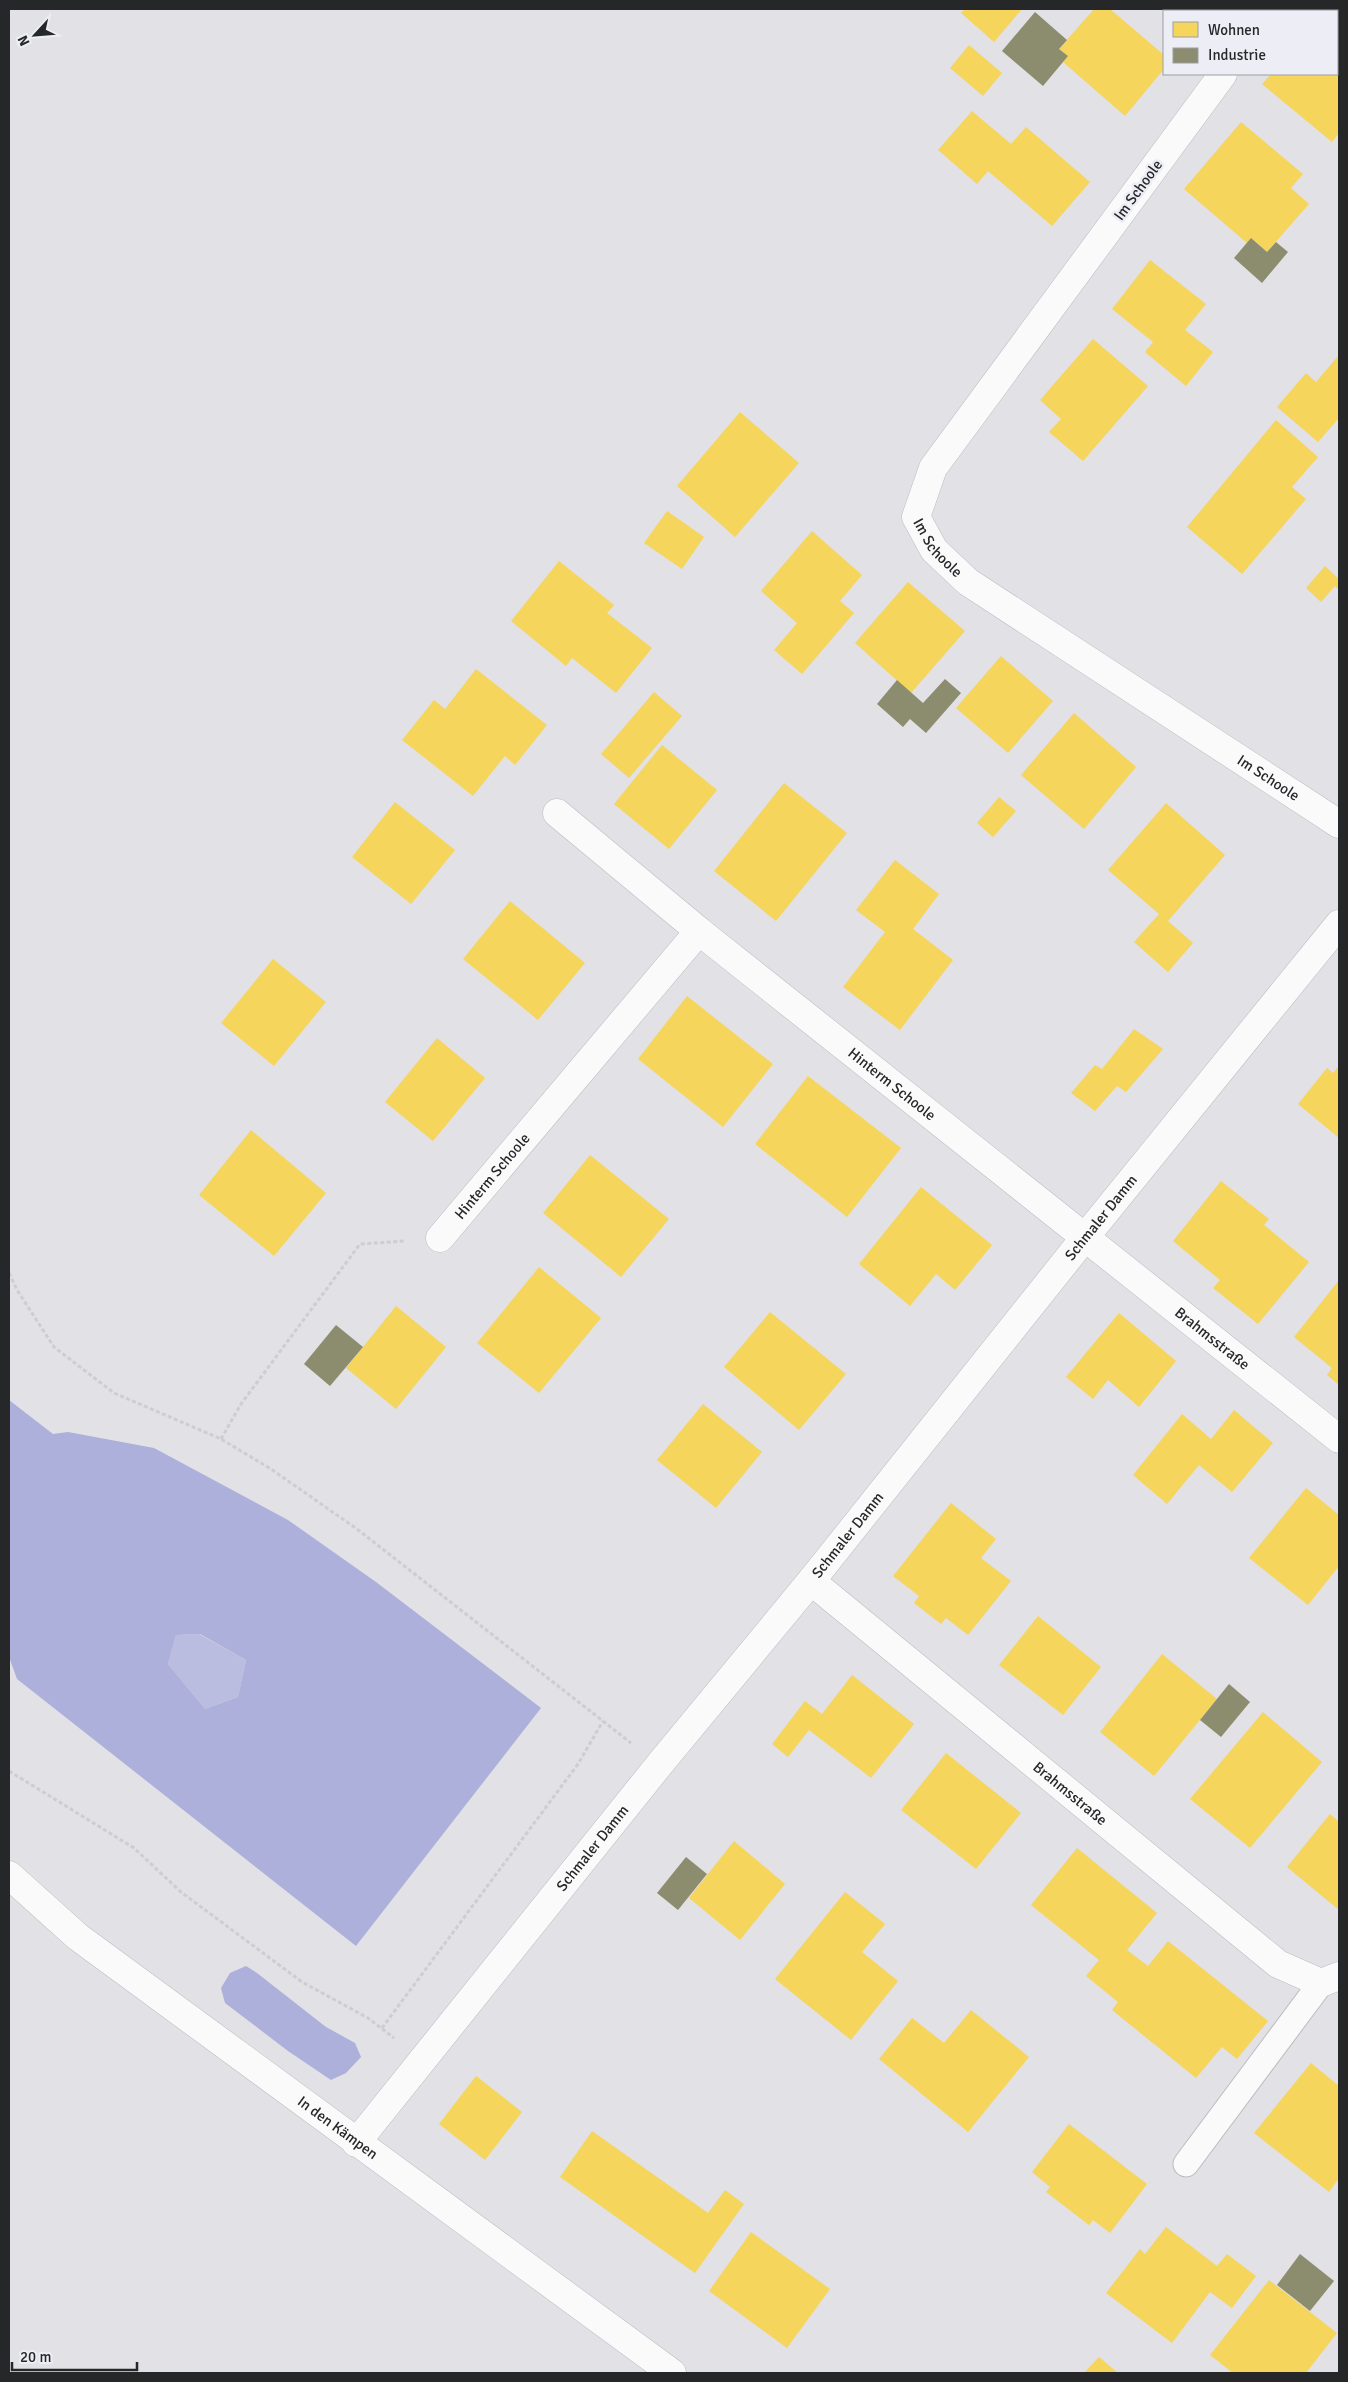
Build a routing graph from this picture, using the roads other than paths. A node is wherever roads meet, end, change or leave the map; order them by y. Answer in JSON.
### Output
{"nodes":[{"id":1,"x":1222,"y":75,"type":"edge"},
{"id":2,"x":557,"y":813,"type":"dead end"},
{"id":3,"x":1339,"y":824,"type":"edge"},
{"id":4,"x":1339,"y":924,"type":"edge"},
{"id":5,"x":699,"y":931,"type":"junction"},
{"id":6,"x":1086,"y":1236,"type":"junction"},
{"id":7,"x":440,"y":1238,"type":"road end"},
{"id":8,"x":1339,"y":1439,"type":"edge"},
{"id":9,"x":811,"y":1582,"type":"junction"},
{"id":10,"x":9,"y":1875,"type":"edge"},
{"id":11,"x":1330,"y":1980,"type":"edge"},
{"id":12,"x":356,"y":2143,"type":"junction"},
{"id":13,"x":1186,"y":2164,"type":"dead end"},
{"id":14,"x":672,"y":2373,"type":"edge"}],
"edges":[{"from":1,"to":3,"type":"street","name":"Im Schoole"},
{"from":2,"to":5,"type":"street","name":"Hinterm Schoole"},
{"from":4,"to":6,"type":"street","name":"Schmaler Damm"},
{"from":5,"to":6,"type":"street","name":"Hinterm Schoole"},
{"from":5,"to":7,"type":"street","name":"Hinterm Schoole"},
{"from":6,"to":8,"type":"street","name":"Brahmsstraße"},
{"from":6,"to":9,"type":"street","name":"Schmaler Damm"},
{"from":9,"to":11,"type":"street","name":"Brahmsstraße"},
{"from":9,"to":12,"type":"street","name":"Schmaler Damm"},
{"from":10,"to":12,"type":"street","name":"In den Kämpen"},
{"from":11,"to":13,"type":"lane"},
{"from":12,"to":14,"type":"street","name":"In den Kämpen"}]}
